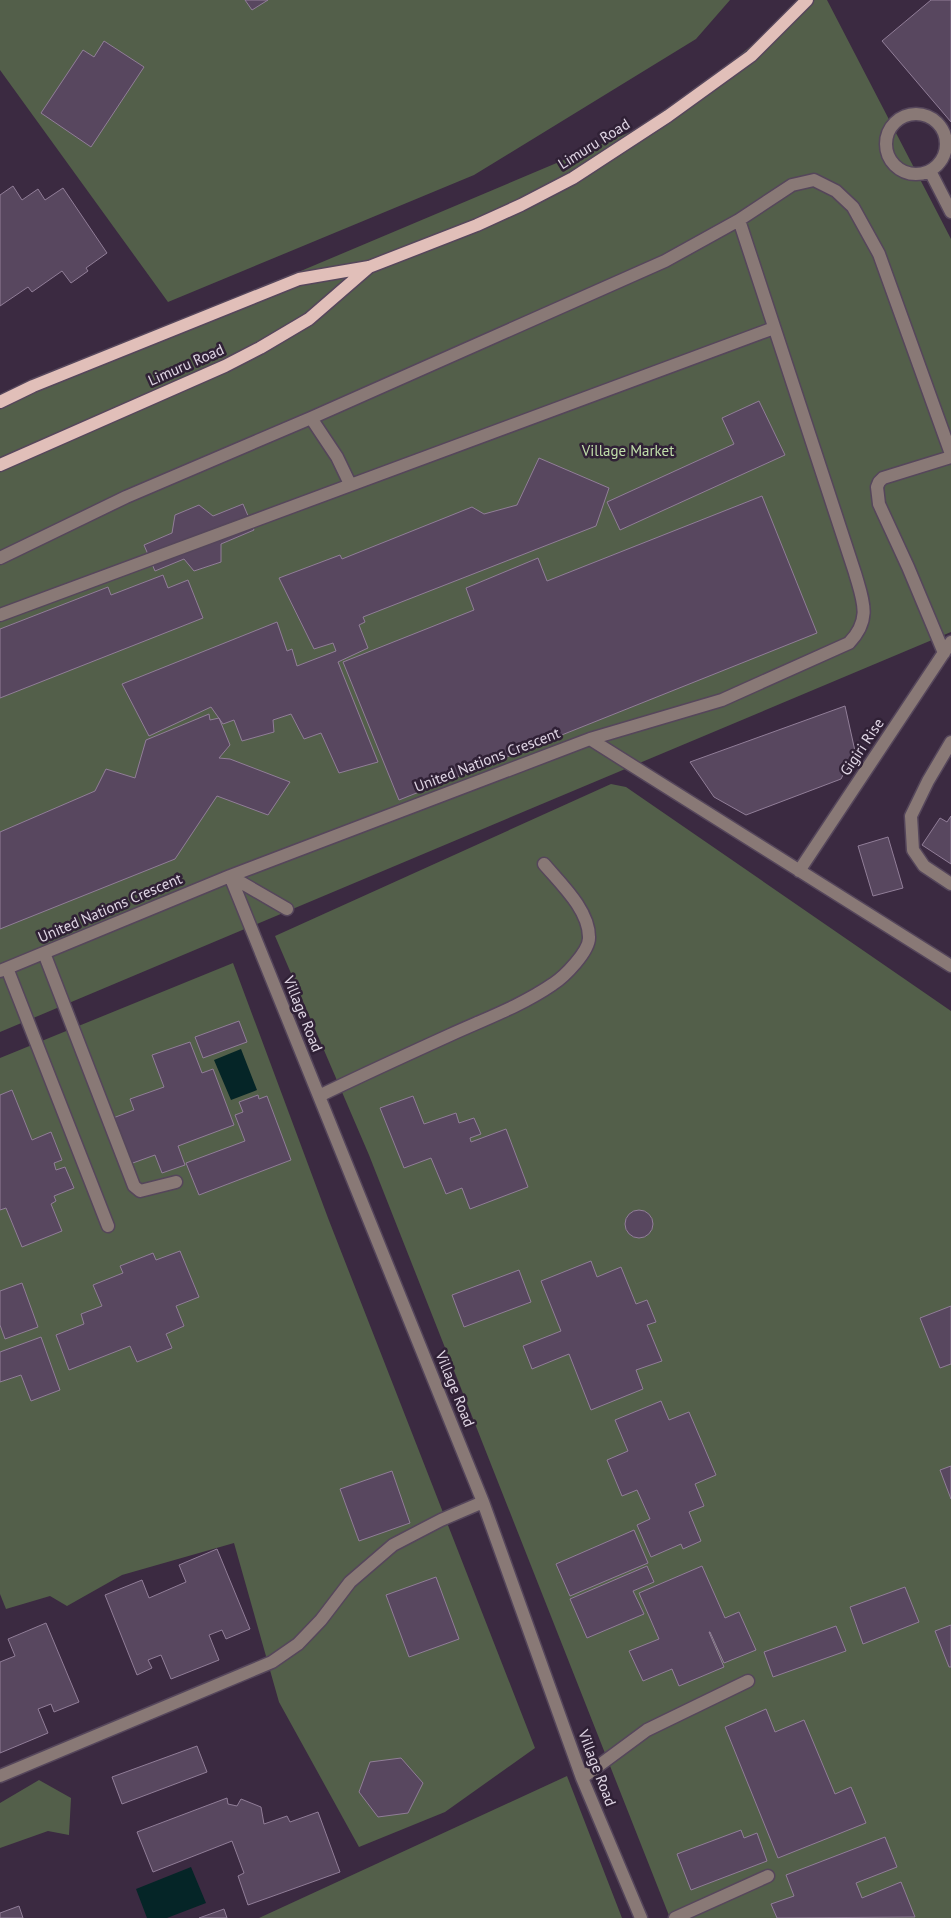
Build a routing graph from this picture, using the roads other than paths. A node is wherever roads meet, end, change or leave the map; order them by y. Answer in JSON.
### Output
{"nodes":[{"id":1,"x":807,"y":0,"type":"edge"},
{"id":2,"x":930,"y":171,"type":"junction"},
{"id":3,"x":951,"y":212,"type":"edge"},
{"id":4,"x":740,"y":220,"type":"junction"},
{"id":5,"x":369,"y":267,"type":"junction"},
{"id":6,"x":774,"y":328,"type":"junction"},
{"id":7,"x":0,"y":402,"type":"edge"},
{"id":8,"x":312,"y":418,"type":"junction"},
{"id":9,"x":951,"y":455,"type":"edge"},
{"id":10,"x":0,"y":465,"type":"edge"},
{"id":11,"x":350,"y":484,"type":"junction"},
{"id":12,"x":0,"y":558,"type":"edge"},
{"id":13,"x":0,"y":615,"type":"edge"},
{"id":14,"x":948,"y":647,"type":"edge"},
{"id":15,"x":590,"y":738,"type":"junction"},
{"id":16,"x":951,"y":742,"type":"edge"},
{"id":17,"x":544,"y":864,"type":"dead end"},
{"id":18,"x":799,"y":871,"type":"junction"},
{"id":19,"x":230,"y":876,"type":"junction"},
{"id":20,"x":951,"y":884,"type":"edge"},
{"id":21,"x":287,"y":910,"type":"dead end"},
{"id":22,"x":44,"y":953,"type":"junction"},
{"id":23,"x":951,"y":966,"type":"edge"},
{"id":24,"x":4,"y":970,"type":"edge"},
{"id":25,"x":319,"y":1096,"type":"junction"},
{"id":26,"x":176,"y":1182,"type":"dead end"},
{"id":27,"x":108,"y":1226,"type":"dead end"},
{"id":28,"x":484,"y":1502,"type":"junction"},
{"id":29,"x":748,"y":1681,"type":"dead end"},
{"id":30,"x":0,"y":1776,"type":"edge"},
{"id":31,"x":582,"y":1778,"type":"junction"},
{"id":32,"x":768,"y":1876,"type":"dead end"},
{"id":33,"x":641,"y":1918,"type":"edge"},
{"id":34,"x":675,"y":1918,"type":"edge"}],
"edges":[{"from":1,"to":5,"type":"main road","name":"Limuru Road"},
{"from":2,"to":2,"type":"street"},
{"from":2,"to":3,"type":"street"},
{"from":4,"to":6,"type":"street","name":"United Nations Crescent"},
{"from":4,"to":8,"type":"street"},
{"from":4,"to":9,"type":"street"},
{"from":5,"to":7,"type":"main road","name":"Limuru Road"},
{"from":5,"to":10,"type":"main road","name":"Limuru Road"},
{"from":6,"to":11,"type":"street"},
{"from":6,"to":15,"type":"street","name":"United Nations Crescent"},
{"from":8,"to":11,"type":"street"},
{"from":8,"to":12,"type":"street"},
{"from":9,"to":14,"type":"street"},
{"from":11,"to":13,"type":"street"},
{"from":14,"to":18,"type":"street","name":"Gigiri Rise"},
{"from":15,"to":18,"type":"street"},
{"from":15,"to":19,"type":"street","name":"United Nations Crescent"},
{"from":16,"to":20,"type":"street"},
{"from":17,"to":25,"type":"street"},
{"from":18,"to":23,"type":"street"},
{"from":19,"to":21,"type":"street"},
{"from":19,"to":22,"type":"street","name":"United Nations Crescent"},
{"from":19,"to":25,"type":"street","name":"Village Road"},
{"from":22,"to":24,"type":"street","name":"United Nations Crescent"},
{"from":22,"to":26,"type":"street"},
{"from":24,"to":27,"type":"street"},
{"from":25,"to":28,"type":"street","name":"Village Road"},
{"from":28,"to":30,"type":"street"},
{"from":28,"to":31,"type":"street","name":"Village Road"},
{"from":29,"to":31,"type":"street"},
{"from":31,"to":33,"type":"street","name":"Village Road"},
{"from":32,"to":34,"type":"street"}]}
